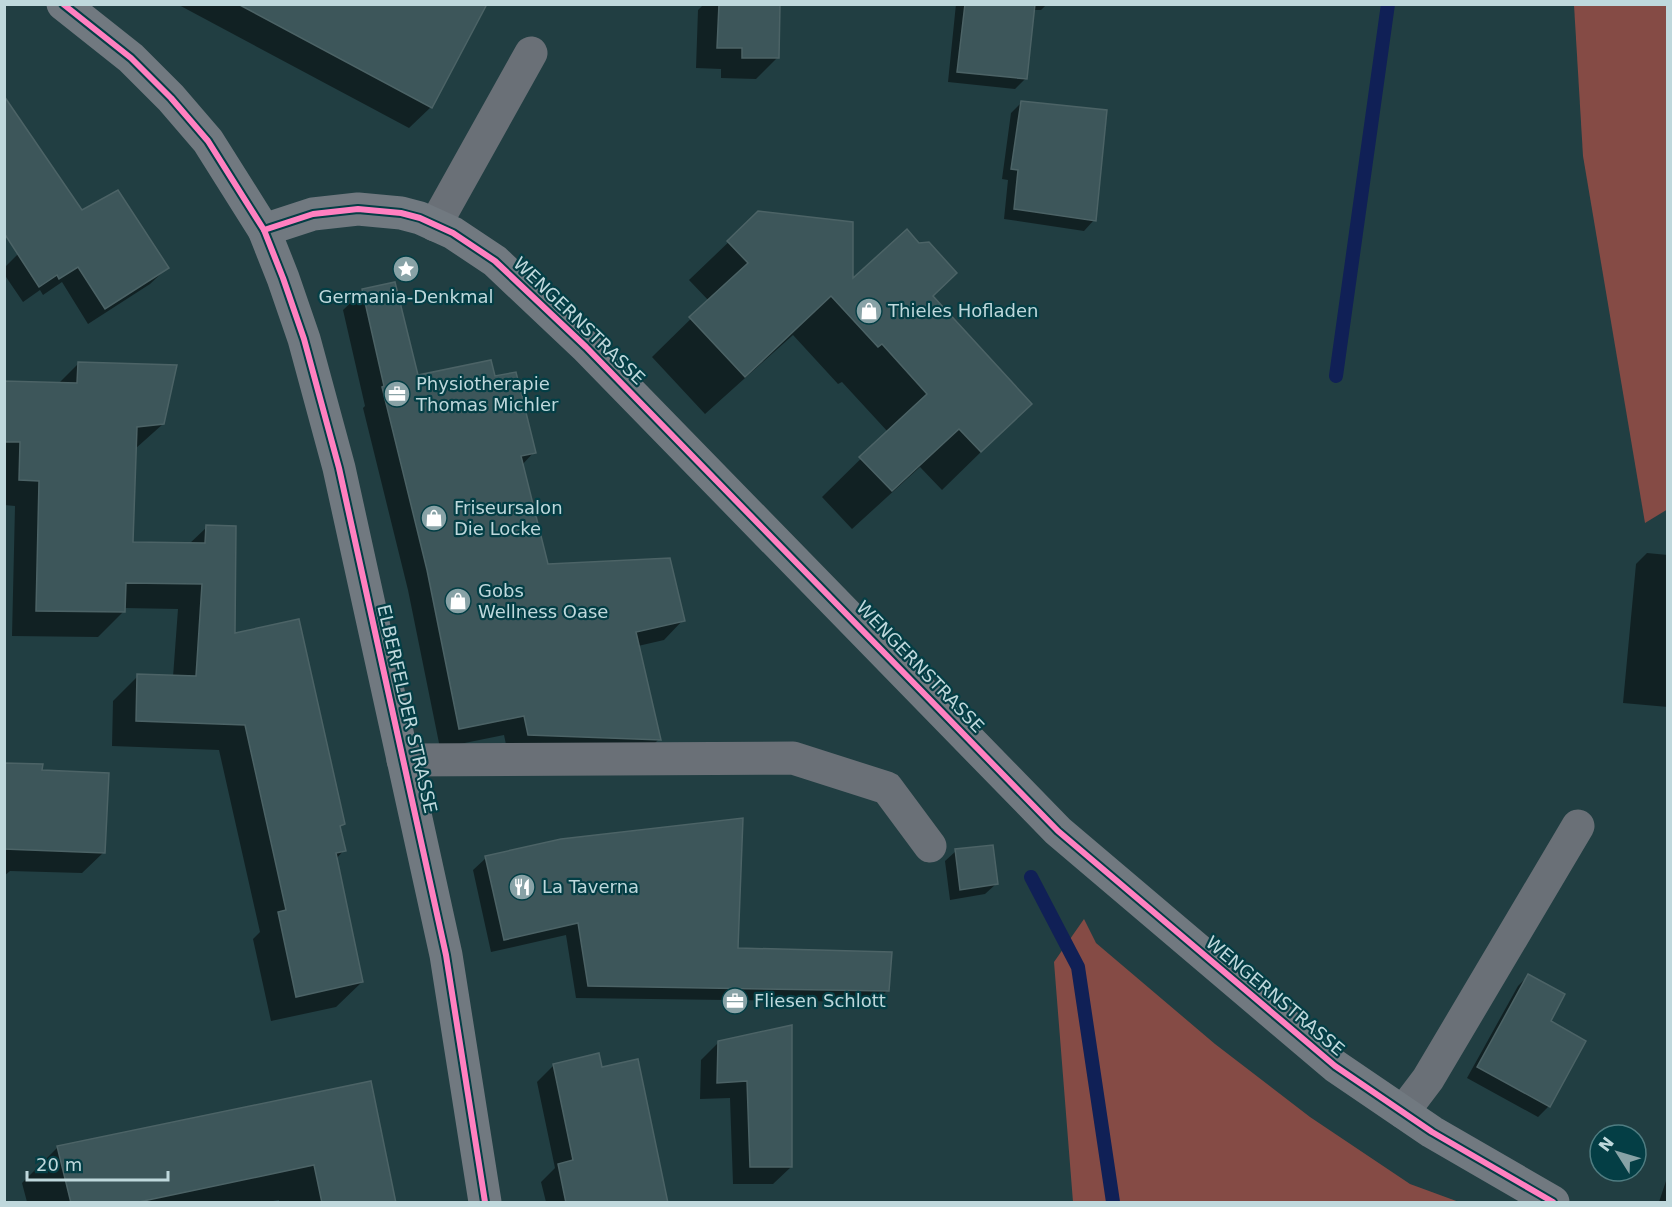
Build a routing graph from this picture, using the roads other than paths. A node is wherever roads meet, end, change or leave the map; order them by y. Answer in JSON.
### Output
{"nodes":[{"id":1,"x":63,"y":4,"type":"edge"},
{"id":2,"x":531,"y":53,"type":"dead end"},
{"id":3,"x":435,"y":225,"type":"junction"},
{"id":4,"x":264,"y":230,"type":"junction"},
{"id":5,"x":403,"y":760,"type":"junction"},
{"id":6,"x":1578,"y":826,"type":"dead end"},
{"id":7,"x":930,"y":846,"type":"dead end"},
{"id":8,"x":1403,"y":1112,"type":"junction"},
{"id":9,"x":485,"y":1203,"type":"edge"},
{"id":10,"x":1553,"y":1203,"type":"edge"}],
"edges":[{"from":1,"to":4,"type":"main road","name":"ELBERFELDER STRASSE"},
{"from":2,"to":3,"type":"lane"},
{"from":3,"to":4,"type":"main road","name":"WENGERNSTRASSE"},
{"from":3,"to":8,"type":"main road","name":"WENGERNSTRASSE"},
{"from":4,"to":5,"type":"main road","name":"ELBERFELDER STRASSE"},
{"from":5,"to":7,"type":"lane"},
{"from":5,"to":9,"type":"main road","name":"ELBERFELDER STRASSE"},
{"from":6,"to":8,"type":"lane"},
{"from":8,"to":10,"type":"main road","name":"WENGERNSTRASSE"}]}
